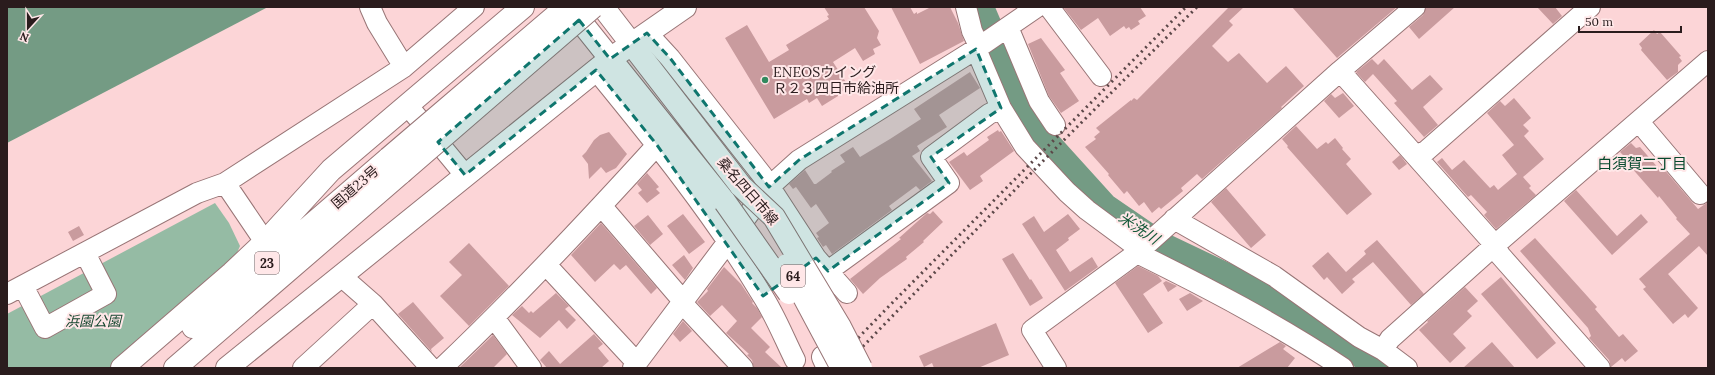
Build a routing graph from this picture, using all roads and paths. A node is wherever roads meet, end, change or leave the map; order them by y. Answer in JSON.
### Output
{"nodes":[{"id":1,"x":370,"y":7,"type":"edge"},
{"id":2,"x":474,"y":7,"type":"edge"},
{"id":3,"x":523,"y":7,"type":"edge"},
{"id":4,"x":566,"y":7,"type":"edge"},
{"id":5,"x":569,"y":7,"type":"edge"},
{"id":6,"x":593,"y":7,"type":"edge"},
{"id":7,"x":603,"y":7,"type":"edge"},
{"id":8,"x":685,"y":7,"type":"edge"},
{"id":9,"x":966,"y":7,"type":"edge"},
{"id":10,"x":1037,"y":7,"type":"edge"},
{"id":11,"x":1049,"y":7,"type":"edge"},
{"id":12,"x":1415,"y":7,"type":"edge"},
{"id":13,"x":1590,"y":7,"type":"edge"},
{"id":14,"x":1009,"y":19,"type":"edge"},
{"id":15,"x":639,"y":38,"type":"junction"},
{"id":16,"x":979,"y":46,"type":"junction"},
{"id":17,"x":1708,"y":61,"type":"edge"},
{"id":18,"x":603,"y":64,"type":"junction"},
{"id":19,"x":404,"y":67,"type":"junction"},
{"id":20,"x":1340,"y":70,"type":"junction"},
{"id":21,"x":1101,"y":76,"type":"dead end"},
{"id":22,"x":408,"y":106,"type":"junction"},
{"id":23,"x":1000,"y":108,"type":"junction"},
{"id":24,"x":1637,"y":123,"type":"junction"},
{"id":25,"x":1055,"y":125,"type":"dead end"},
{"id":26,"x":657,"y":145,"type":"junction"},
{"id":27,"x":1416,"y":156,"type":"junction"},
{"id":28,"x":395,"y":166,"type":"junction"},
{"id":29,"x":465,"y":175,"type":"junction"},
{"id":30,"x":225,"y":183,"type":"junction"},
{"id":31,"x":741,"y":186,"type":"junction"},
{"id":32,"x":769,"y":187,"type":"junction"},
{"id":33,"x":1700,"y":194,"type":"dead end"},
{"id":34,"x":601,"y":208,"type":"junction"},
{"id":35,"x":1171,"y":223,"type":"junction"},
{"id":36,"x":265,"y":242,"type":"junction"},
{"id":37,"x":728,"y":242,"type":"junction"},
{"id":38,"x":1495,"y":245,"type":"junction"},
{"id":39,"x":1139,"y":251,"type":"junction"},
{"id":40,"x":85,"y":253,"type":"junction"},
{"id":41,"x":545,"y":265,"type":"junction"},
{"id":42,"x":822,"y":265,"type":"junction"},
{"id":43,"x":341,"y":276,"type":"junction"},
{"id":44,"x":15,"y":290,"type":"edge"},
{"id":45,"x":847,"y":293,"type":"dead end"},
{"id":46,"x":762,"y":296,"type":"junction"},
{"id":47,"x":683,"y":302,"type":"junction"},
{"id":48,"x":373,"y":304,"type":"junction"},
{"id":49,"x":493,"y":320,"type":"junction"},
{"id":50,"x":1383,"y":350,"type":"junction"},
{"id":51,"x":795,"y":360,"type":"dead end"},
{"id":52,"x":824,"y":364,"type":"edge"},
{"id":53,"x":636,"y":366,"type":"edge"},
{"id":54,"x":122,"y":368,"type":"edge"},
{"id":55,"x":146,"y":368,"type":"edge"},
{"id":56,"x":176,"y":368,"type":"edge"},
{"id":57,"x":227,"y":368,"type":"edge"},
{"id":58,"x":303,"y":368,"type":"edge"},
{"id":59,"x":430,"y":368,"type":"edge"},
{"id":60,"x":442,"y":368,"type":"edge"},
{"id":61,"x":531,"y":368,"type":"edge"},
{"id":62,"x":743,"y":368,"type":"edge"},
{"id":63,"x":842,"y":368,"type":"edge"},
{"id":64,"x":861,"y":368,"type":"edge"},
{"id":65,"x":1056,"y":368,"type":"edge"},
{"id":66,"x":1342,"y":368,"type":"edge"},
{"id":67,"x":1407,"y":368,"type":"edge"},
{"id":68,"x":1600,"y":368,"type":"edge"}],
"edges":[{"from":1,"to":19,"type":"street"},
{"from":2,"to":19,"type":"street"},
{"from":3,"to":22,"type":"main road"},
{"from":4,"to":28,"type":"main road","name":"国道23号","number":"23","bridge":true},
{"from":5,"to":18,"type":"main road","name":"桑名四日市線"},
{"from":6,"to":28,"type":"main road","name":"国道23号","number":"23","bridge":true},
{"from":7,"to":15,"type":"main road","name":"桑名四日市線"},
{"from":8,"to":15,"type":"main road"},
{"from":9,"to":16,"type":"street"},
{"from":10,"to":14,"type":"street"},
{"from":11,"to":21,"type":"street"},
{"from":12,"to":20,"type":"street"},
{"from":13,"to":27,"type":"street"},
{"from":14,"to":16,"type":"street"},
{"from":14,"to":25,"type":"street"},
{"from":15,"to":18,"type":"main road"},
{"from":15,"to":31,"type":"main road","name":"桑名四日市線"},
{"from":15,"to":32,"type":"street"},
{"from":16,"to":23,"type":"street"},
{"from":16,"to":32,"type":"street"},
{"from":17,"to":24,"type":"street"},
{"from":18,"to":26,"type":"street"},
{"from":18,"to":29,"type":"main road"},
{"from":18,"to":52,"type":"main road","name":"桑名四日市線","bridge":true},
{"from":19,"to":30,"type":"street"},
{"from":20,"to":27,"type":"street"},
{"from":20,"to":35,"type":"street"},
{"from":22,"to":29,"type":"street"},
{"from":22,"to":36,"type":"main road"},
{"from":23,"to":39,"type":"street"},
{"from":23,"to":42,"type":"street"},
{"from":24,"to":33,"type":"street"},
{"from":24,"to":38,"type":"street"},
{"from":26,"to":34,"type":"street"},
{"from":26,"to":37,"type":"street"},
{"from":27,"to":38,"type":"street"},
{"from":28,"to":55,"type":"main road","name":"国道23号","number":"23"},
{"from":28,"to":56,"type":"main road","name":"国道23号","number":"23"},
{"from":29,"to":43,"type":"main road"},
{"from":30,"to":36,"type":"street"},
{"from":30,"to":40,"type":"street"},
{"from":31,"to":63,"type":"main road","number":"64","bridge":true},
{"from":31,"to":64,"type":"main road","name":"桑名四日市線","bridge":true},
{"from":32,"to":37,"type":"street"},
{"from":32,"to":42,"type":"street"},
{"from":34,"to":41,"type":"street"},
{"from":34,"to":47,"type":"street"},
{"from":35,"to":39,"type":"street"},
{"from":35,"to":50,"type":"street"},
{"from":36,"to":54,"type":"main road"},
{"from":37,"to":46,"type":"street"},
{"from":37,"to":47,"type":"street"},
{"from":38,"to":50,"type":"street"},
{"from":38,"to":68,"type":"street"},
{"from":39,"to":65,"type":"street"},
{"from":39,"to":66,"type":"street"},
{"from":40,"to":44,"type":"street"},
{"from":40,"to":44,"type":"street"},
{"from":41,"to":49,"type":"street"},
{"from":41,"to":53,"type":"street"},
{"from":42,"to":45,"type":"street"},
{"from":42,"to":46,"type":"street"},
{"from":43,"to":48,"type":"street"},
{"from":43,"to":57,"type":"main road"},
{"from":46,"to":51,"type":"street"},
{"from":47,"to":53,"type":"street"},
{"from":47,"to":62,"type":"street"},
{"from":48,"to":58,"type":"street"},
{"from":48,"to":59,"type":"street"},
{"from":49,"to":60,"type":"street"},
{"from":49,"to":61,"type":"street"},
{"from":50,"to":67,"type":"street"}]}
